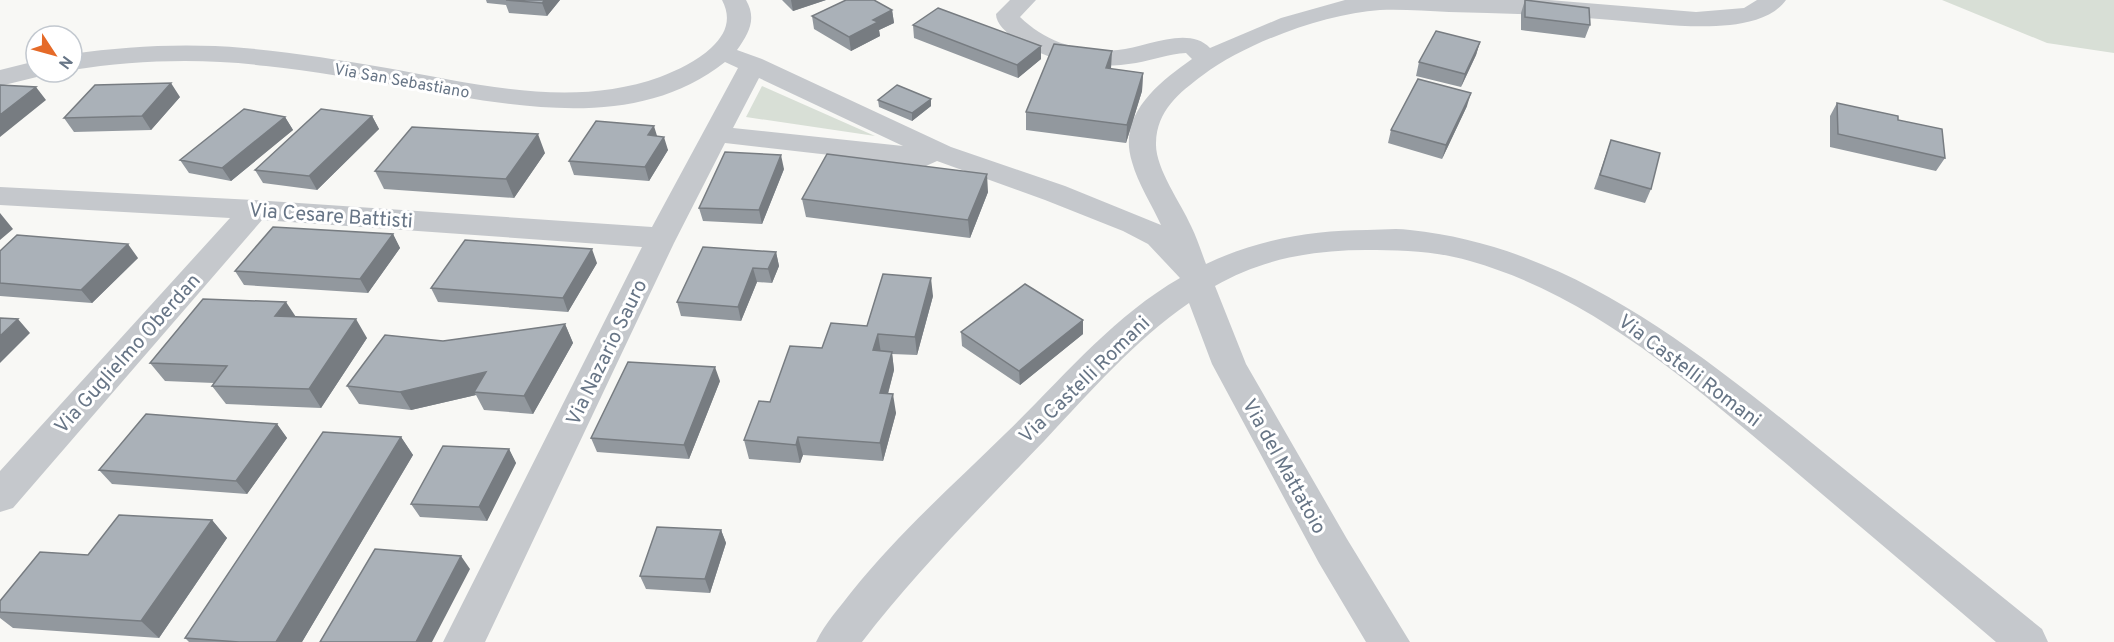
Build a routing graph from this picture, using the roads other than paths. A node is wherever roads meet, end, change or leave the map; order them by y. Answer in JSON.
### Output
{"nodes":[{"id":1,"x":734,"y":0,"type":"edge"},
{"id":2,"x":1024,"y":0,"type":"edge"},
{"id":3,"x":1774,"y":0,"type":"edge"},
{"id":4,"x":722,"y":52,"type":"junction"},
{"id":5,"x":1207,"y":60,"type":"junction"},
{"id":6,"x":84,"y":61,"type":"edge"},
{"id":7,"x":753,"y":64,"type":"junction"},
{"id":8,"x":24,"y":72,"type":"edge"},
{"id":9,"x":0,"y":78,"type":"edge"},
{"id":10,"x":716,"y":134,"type":"junction"},
{"id":11,"x":962,"y":161,"type":"junction"},
{"id":12,"x":0,"y":196,"type":"edge"},
{"id":13,"x":254,"y":210,"type":"junction"},
{"id":14,"x":662,"y":238,"type":"junction"},
{"id":15,"x":1198,"y":281,"type":"junction"},
{"id":16,"x":0,"y":497,"type":"edge"},
{"id":17,"x":464,"y":642,"type":"edge"},
{"id":18,"x":837,"y":642,"type":"edge"},
{"id":19,"x":1389,"y":642,"type":"edge"},
{"id":20,"x":2027,"y":642,"type":"edge"}],
"edges":[{"from":1,"to":4,"type":"street"},
{"from":2,"to":5,"type":"street"},
{"from":3,"to":5,"type":"street","name":"Via del Mattatoio"},
{"from":4,"to":6,"type":"street","name":"Via San Sebastiano"},
{"from":4,"to":7,"type":"street"},
{"from":5,"to":15,"type":"street","name":"Via del Mattatoio"},
{"from":7,"to":10,"type":"street","name":"Via Nazario Sauro"},
{"from":7,"to":11,"type":"street"},
{"from":8,"to":9,"type":"street"},
{"from":10,"to":11,"type":"street"},
{"from":10,"to":14,"type":"street","name":"Via Nazario Sauro"},
{"from":11,"to":15,"type":"street"},
{"from":12,"to":13,"type":"street","name":"Via Cesare Battisti"},
{"from":13,"to":14,"type":"street","name":"Via Cesare Battisti"},
{"from":13,"to":16,"type":"street","name":"Via Guglielmo Oberdan"},
{"from":14,"to":17,"type":"street","name":"Via Nazario Sauro"},
{"from":15,"to":18,"type":"street","name":"Via Castelli Romani"},
{"from":15,"to":19,"type":"street","name":"Via del Mattatoio"},
{"from":15,"to":20,"type":"street","name":"Via Castelli Romani"}]}
